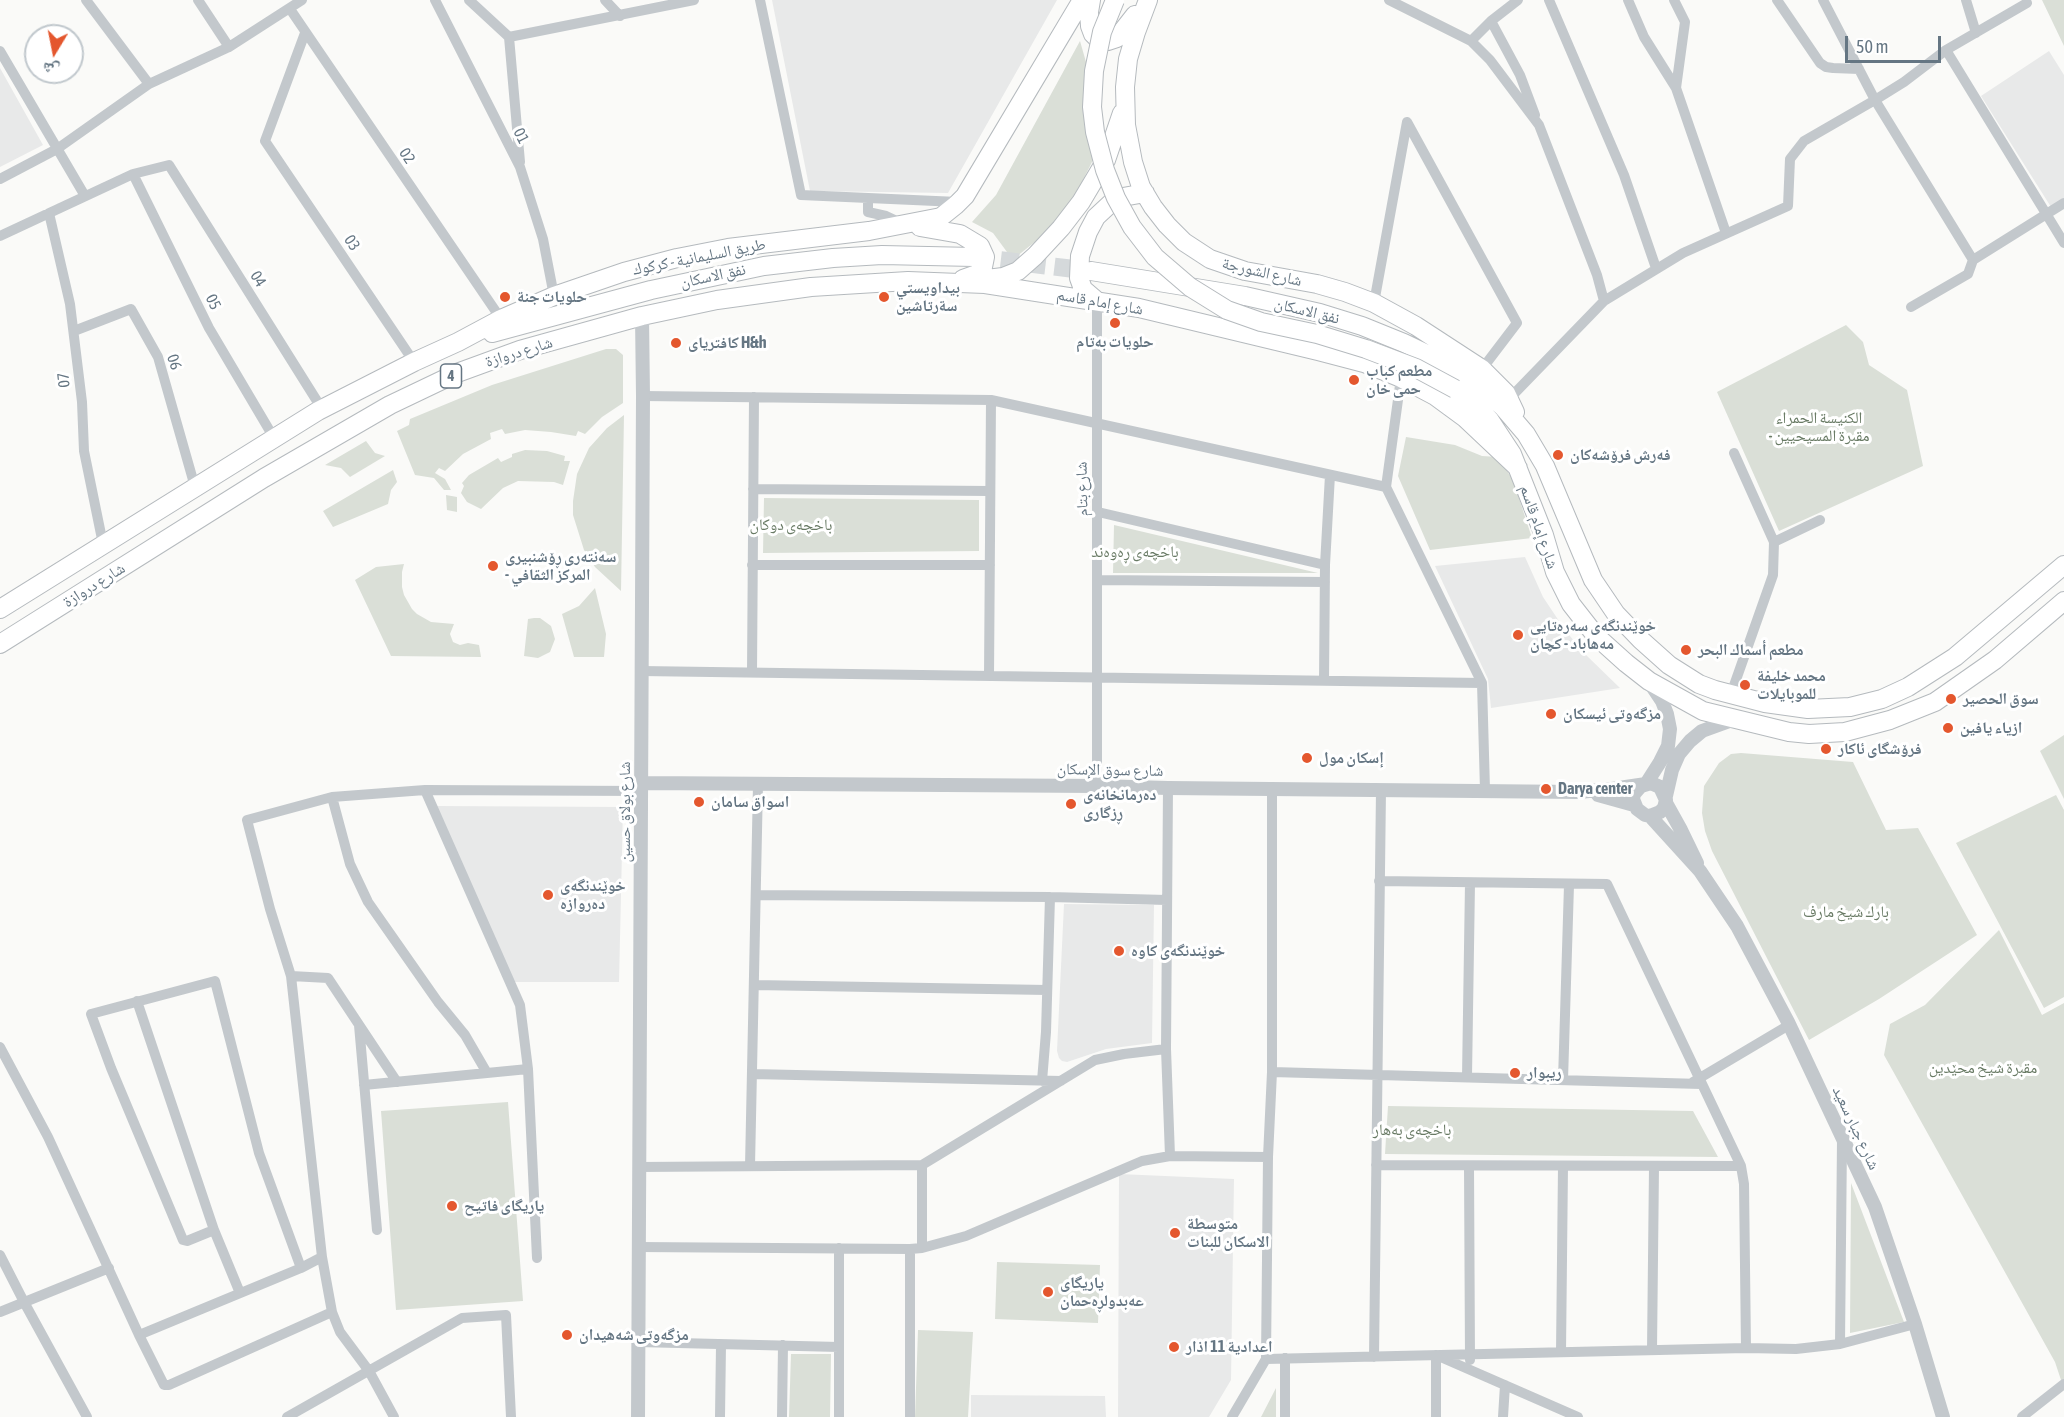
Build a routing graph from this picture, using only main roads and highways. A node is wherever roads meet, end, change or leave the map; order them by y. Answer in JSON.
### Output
{"nodes":[{"id":1,"x":1082,"y":0,"type":"edge"},
{"id":2,"x":1091,"y":0,"type":"edge"},
{"id":3,"x":1115,"y":0,"type":"edge"},
{"id":4,"x":1147,"y":0,"type":"edge"},
{"id":5,"x":1125,"y":100,"type":"junction"},
{"id":6,"x":1145,"y":194,"type":"junction"},
{"id":7,"x":903,"y":224,"type":"junction"},
{"id":8,"x":974,"y":257,"type":"tunnel mouth"},
{"id":9,"x":1091,"y":271,"type":"tunnel mouth"},
{"id":10,"x":934,"y":281,"type":"junction"},
{"id":11,"x":964,"y":282,"type":"junction"},
{"id":12,"x":1097,"y":301,"type":"junction"},
{"id":13,"x":458,"y":342,"type":"junction"},
{"id":14,"x":1505,"y":402,"type":"junction"},
{"id":15,"x":1520,"y":426,"type":"joint"},
{"id":16,"x":1518,"y":468,"type":"junction"},
{"id":17,"x":2064,"y":565,"type":"edge"},
{"id":18,"x":2064,"y":601,"type":"edge"},
{"id":19,"x":0,"y":608,"type":"edge"},
{"id":20,"x":0,"y":644,"type":"edge"},
{"id":21,"x":1954,"y":657,"type":"junction"},
{"id":22,"x":1970,"y":678,"type":"junction"}],
"edges":[{"from":1,"to":7,"type":"main road"},
{"from":2,"to":4,"type":"main road"},
{"from":3,"to":16,"type":"main road","bridge":true},
{"from":4,"to":5,"type":"main road","name":"شارع الشورجة"},
{"from":5,"to":6,"type":"main road","name":"شارع الشورجة"},
{"from":5,"to":11,"type":"main road"},
{"from":6,"to":12,"type":"main road"},
{"from":6,"to":14,"type":"main road","name":"شارع الشورجة"},
{"from":7,"to":10,"type":"main road"},
{"from":7,"to":13,"type":"main road","name":"طريق السليمانية - كركوك"},
{"from":8,"to":13,"type":"main road","name":"نفق الاسكان"},
{"from":9,"to":14,"type":"main road","name":"نفق الاسكان"},
{"from":10,"to":11,"type":"main road","name":"شارع دروازة","number":"4"},
{"from":10,"to":20,"type":"main road","name":"شارع دروازة","number":"4"},
{"from":11,"to":12,"type":"main road","name":"شارع إمام قاسم"},
{"from":12,"to":16,"type":"main road","name":"شارع إمام قاسم"},
{"from":13,"to":19,"type":"main road","name":"شارع دروازة","number":"4"},
{"from":14,"to":15,"type":"main road","name":"شارع الشورجة"},
{"from":15,"to":21,"type":"main road","name":"شارع إمام قاسم"},
{"from":16,"to":22,"type":"main road","name":"شارع إمام قاسم"},
{"from":17,"to":21,"type":"main road","name":"شارع إمام قاسم"},
{"from":18,"to":22,"type":"main road","name":"شارع إمام قاسم"},
{"from":21,"to":22,"type":"main road"}]}
